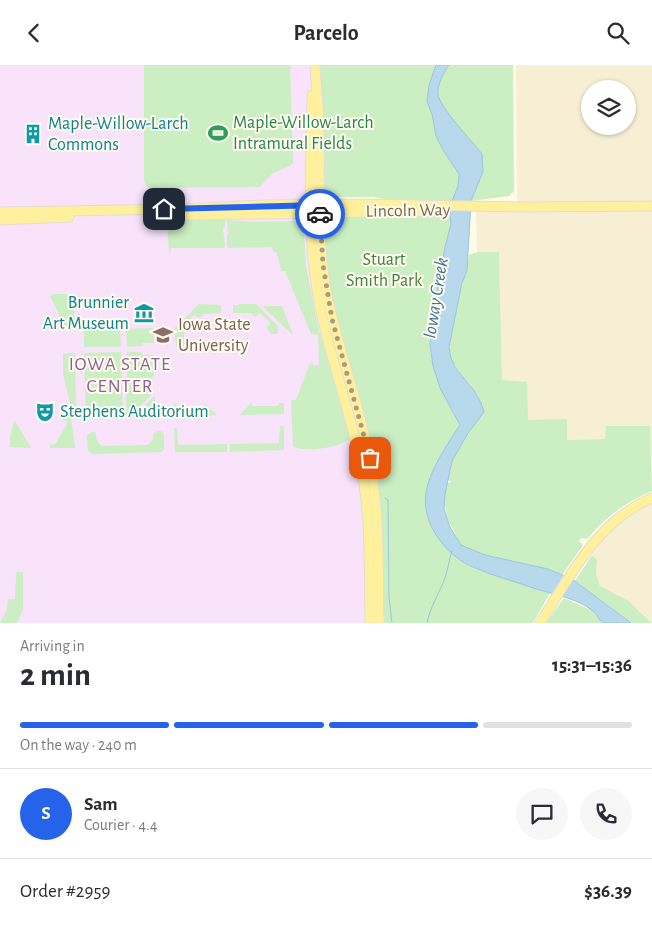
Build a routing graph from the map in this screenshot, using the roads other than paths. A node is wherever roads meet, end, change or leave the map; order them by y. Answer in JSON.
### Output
{"nodes":[{"id":1,"x":313,"y":65,"type":"edge"},
{"id":2,"x":315,"y":184,"type":"junction"},
{"id":3,"x":652,"y":206,"type":"edge"},
{"id":4,"x":341,"y":208,"type":"junction"},
{"id":5,"x":286,"y":209,"type":"junction"},
{"id":6,"x":315,"y":209,"type":"junction"},
{"id":7,"x":0,"y":212,"type":"edge"},
{"id":8,"x":0,"y":220,"type":"edge"},
{"id":9,"x":316,"y":235,"type":"junction"},
{"id":10,"x":652,"y":498,"type":"edge"},
{"id":11,"x":370,"y":623,"type":"edge"},
{"id":12,"x":380,"y":623,"type":"edge"},
{"id":13,"x":540,"y":623,"type":"edge"}],
"edges":[{"from":1,"to":2,"type":"main road"},
{"from":2,"to":4,"type":"main road"},
{"from":2,"to":5,"type":"main road"},
{"from":2,"to":6,"type":"main road"},
{"from":3,"to":4,"type":"main road","name":"Lincoln Way"},
{"from":4,"to":6,"type":"main road","name":"Lincoln Way"},
{"from":4,"to":9,"type":"main road"},
{"from":5,"to":6,"type":"main road","name":"Lincoln Way"},
{"from":5,"to":7,"type":"main road","name":"Lincoln Way"},
{"from":5,"to":8,"type":"main road","name":"Lincoln Way"},
{"from":5,"to":9,"type":"main road"},
{"from":6,"to":9,"type":"main road"},
{"from":9,"to":11,"type":"main road"},
{"from":9,"to":12,"type":"main road"},
{"from":10,"to":13,"type":"main road"}]}
